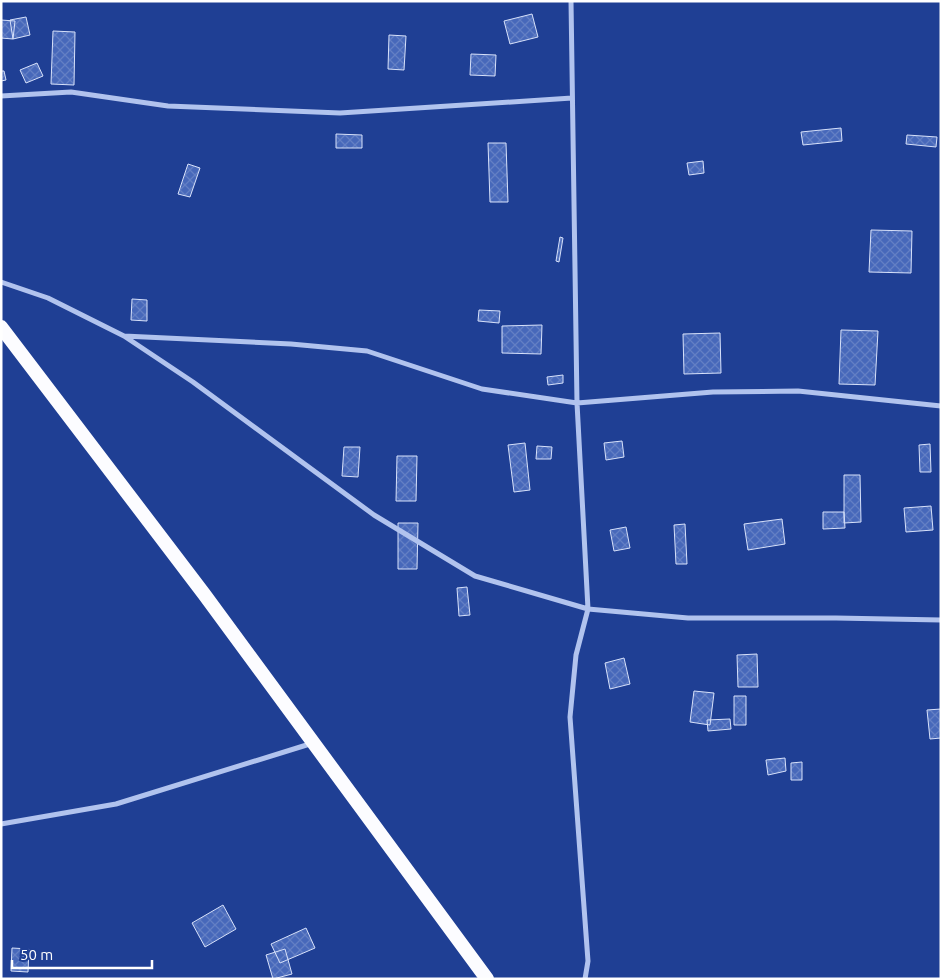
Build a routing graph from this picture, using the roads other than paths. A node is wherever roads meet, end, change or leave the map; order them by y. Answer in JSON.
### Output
{"nodes":[{"id":1,"x":571,"y":1,"type":"edge"},
{"id":2,"x":1,"y":96,"type":"edge"},
{"id":3,"x":572,"y":98,"type":"junction"},
{"id":4,"x":1,"y":282,"type":"edge"},
{"id":5,"x":1,"y":327,"type":"edge"},
{"id":6,"x":124,"y":336,"type":"junction"},
{"id":7,"x":577,"y":403,"type":"junction"},
{"id":8,"x":941,"y":406,"type":"edge"},
{"id":9,"x":588,"y":609,"type":"junction"},
{"id":10,"x":941,"y":620,"type":"edge"},
{"id":11,"x":313,"y":743,"type":"junction"},
{"id":12,"x":1,"y":824,"type":"edge"},
{"id":13,"x":487,"y":979,"type":"edge"},
{"id":14,"x":585,"y":979,"type":"edge"}],
"edges":[{"from":1,"to":3,"type":"street"},
{"from":2,"to":3,"type":"street"},
{"from":3,"to":7,"type":"street"},
{"from":4,"to":6,"type":"street"},
{"from":5,"to":11,"type":"highway"},
{"from":6,"to":7,"type":"street"},
{"from":6,"to":9,"type":"street"},
{"from":7,"to":8,"type":"street"},
{"from":7,"to":9,"type":"street"},
{"from":9,"to":10,"type":"street"},
{"from":9,"to":14,"type":"street"},
{"from":11,"to":12,"type":"street"},
{"from":11,"to":13,"type":"highway"}]}
